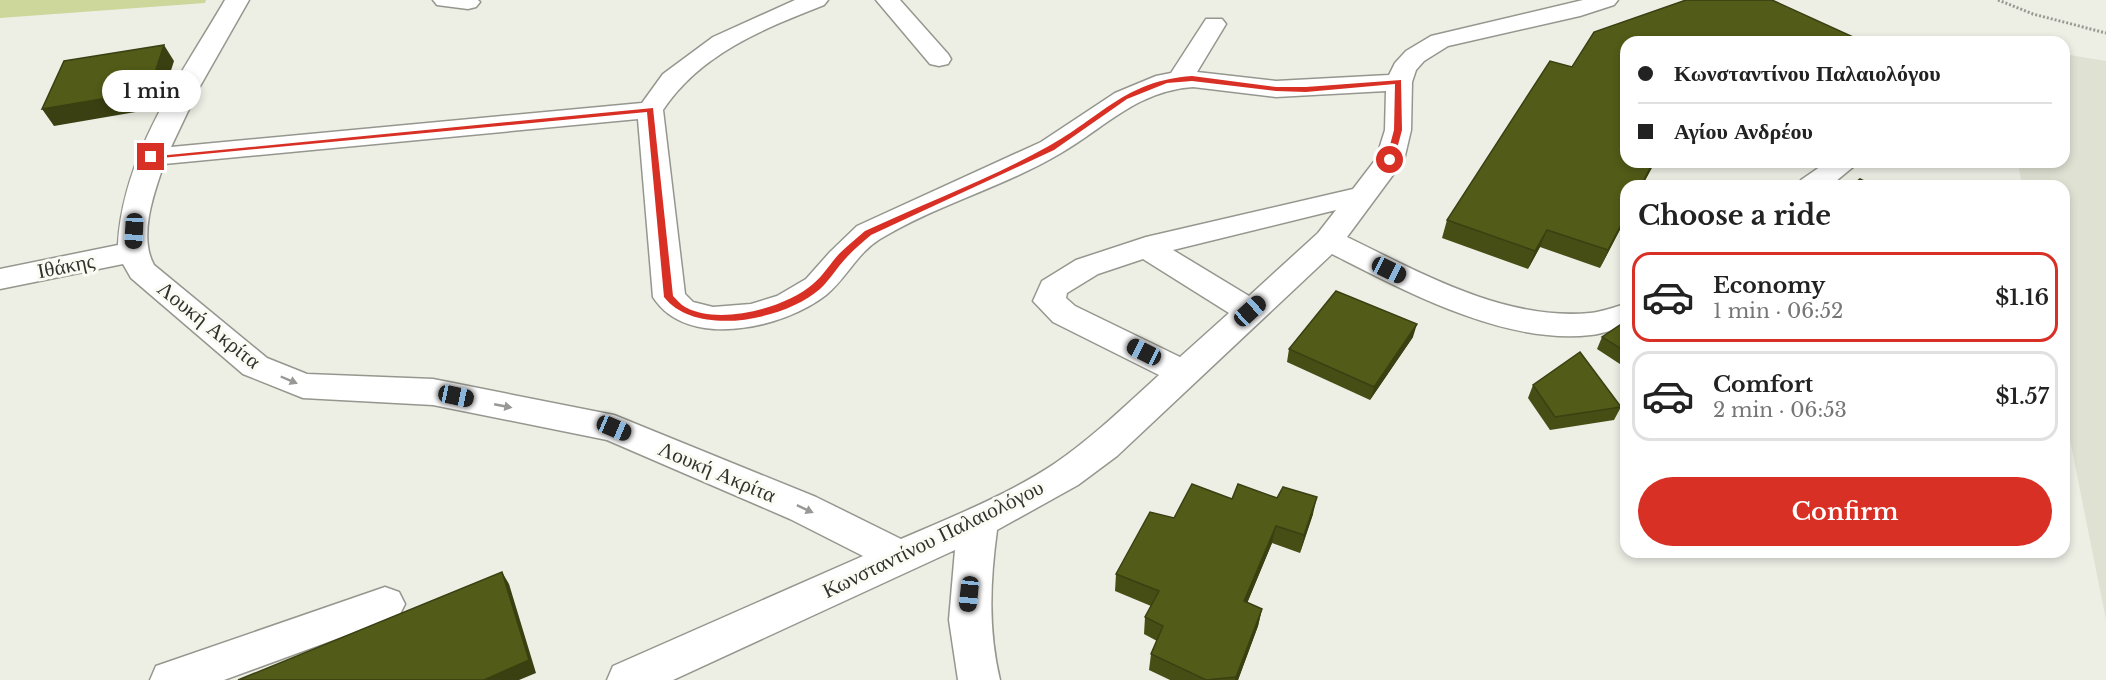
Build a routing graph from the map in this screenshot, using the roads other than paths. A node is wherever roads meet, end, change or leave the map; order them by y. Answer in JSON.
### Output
{"nodes":[{"id":1,"x":237,"y":0,"type":"edge"},
{"id":2,"x":445,"y":0,"type":"edge"},
{"id":3,"x":816,"y":0,"type":"edge"},
{"id":4,"x":888,"y":0,"type":"edge"},
{"id":5,"x":1606,"y":0,"type":"edge"},
{"id":6,"x":468,"y":2,"type":"dead end"},
{"id":7,"x":1214,"y":24,"type":"dead end"},
{"id":8,"x":939,"y":59,"type":"dead end"},
{"id":9,"x":1180,"y":79,"type":"junction"},
{"id":10,"x":1399,"y":82,"type":"junction"},
{"id":11,"x":650,"y":110,"type":"junction"},
{"id":12,"x":151,"y":157,"type":"junction"},
{"id":13,"x":1836,"y":168,"type":"edge"},
{"id":14,"x":1820,"y":180,"type":"edge"},
{"id":15,"x":1363,"y":195,"type":"junction"},
{"id":16,"x":1329,"y":240,"type":"junction"},
{"id":17,"x":1146,"y":247,"type":"junction"},
{"id":18,"x":133,"y":252,"type":"junction"},
{"id":19,"x":0,"y":279,"type":"edge"},
{"id":20,"x":1250,"y":311,"type":"junction"},
{"id":21,"x":1620,"y":317,"type":"edge"},
{"id":22,"x":1184,"y":373,"type":"junction"},
{"id":23,"x":979,"y":522,"type":"junction"},
{"id":24,"x":902,"y":558,"type":"junction"},
{"id":25,"x":385,"y":604,"type":"dead end"},
{"id":26,"x":171,"y":680,"type":"edge"},
{"id":27,"x":628,"y":680,"type":"edge"},
{"id":28,"x":979,"y":680,"type":"edge"}],
"edges":[{"from":1,"to":12,"type":"street"},
{"from":2,"to":6,"type":"street"},
{"from":3,"to":11,"type":"street"},
{"from":4,"to":8,"type":"street"},
{"from":5,"to":10,"type":"street","name":"Κωνσταντίνου Παλαιολόγου"},
{"from":7,"to":9,"type":"street"},
{"from":9,"to":10,"type":"street"},
{"from":9,"to":11,"type":"street"},
{"from":10,"to":15,"type":"street","name":"Κωνσταντίνου Παλαιολόγου"},
{"from":11,"to":12,"type":"street"},
{"from":12,"to":18,"type":"street"},
{"from":13,"to":14,"type":"street"},
{"from":15,"to":16,"type":"street","name":"Κωνσταντίνου Παλαιολόγου"},
{"from":15,"to":17,"type":"street"},
{"from":16,"to":20,"type":"street","name":"Κωνσταντίνου Παλαιολόγου"},
{"from":16,"to":21,"type":"street"},
{"from":17,"to":20,"type":"street"},
{"from":17,"to":22,"type":"street"},
{"from":18,"to":19,"type":"street","name":"Ιθάκης"},
{"from":18,"to":24,"type":"street","name":"Λουκή Ακρίτα","one_way":true},
{"from":20,"to":22,"type":"street","name":"Κωνσταντίνου Παλαιολόγου"},
{"from":22,"to":23,"type":"street","name":"Κωνσταντίνου Παλαιολόγου"},
{"from":23,"to":24,"type":"street","name":"Κωνσταντίνου Παλαιολόγου"},
{"from":23,"to":28,"type":"street"},
{"from":24,"to":27,"type":"street","name":"Κωνσταντίνου Παλαιολόγου"},
{"from":25,"to":26,"type":"street"}]}
